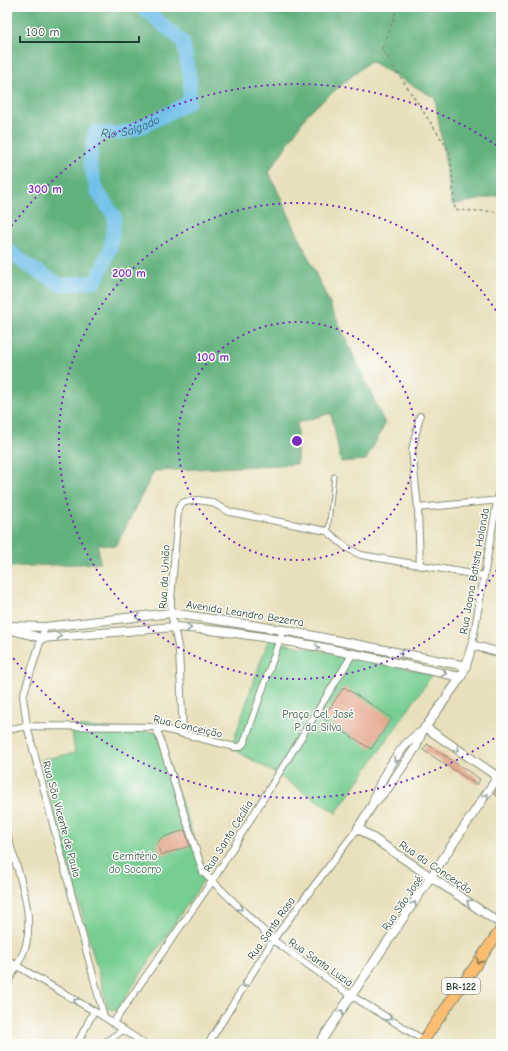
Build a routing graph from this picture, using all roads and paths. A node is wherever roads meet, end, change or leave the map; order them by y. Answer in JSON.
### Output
{"nodes":[{"id":1,"x":398,"y":7,"type":"edge"},
{"id":2,"x":501,"y":212,"type":"edge"},
{"id":3,"x":420,"y":416,"type":"dead end"},
{"id":4,"x":334,"y":476,"type":"dead end"},
{"id":5,"x":501,"y":480,"type":"edge"},
{"id":6,"x":499,"y":500,"type":"edge"},
{"id":7,"x":418,"y":508,"type":"junction"},
{"id":8,"x":328,"y":532,"type":"junction"},
{"id":9,"x":420,"y":566,"type":"junction"},
{"id":10,"x":484,"y":576,"type":"junction"},
{"id":11,"x":171,"y":613,"type":"junction"},
{"id":12,"x":7,"y":626,"type":"edge"},
{"id":13,"x":45,"y":627,"type":"junction"},
{"id":14,"x":174,"y":627,"type":"junction"},
{"id":15,"x":7,"y":629,"type":"edge"},
{"id":16,"x":283,"y":630,"type":"junction"},
{"id":17,"x":42,"y":638,"type":"junction"},
{"id":18,"x":280,"y":640,"type":"junction"},
{"id":19,"x":472,"y":645,"type":"junction"},
{"id":20,"x":501,"y":653,"type":"edge"},
{"id":21,"x":352,"y":654,"type":"junction"},
{"id":22,"x":466,"y":666,"type":"junction"},
{"id":23,"x":461,"y":677,"type":"junction"},
{"id":24,"x":27,"y":726,"type":"junction"},
{"id":25,"x":156,"y":727,"type":"junction"},
{"id":26,"x":423,"y":729,"type":"junction"},
{"id":27,"x":7,"y":730,"type":"edge"},
{"id":28,"x":183,"y":733,"type":"junction"},
{"id":29,"x":500,"y":776,"type":"edge"},
{"id":30,"x":358,"y":828,"type":"junction"},
{"id":31,"x":7,"y":834,"type":"edge"},
{"id":32,"x":432,"y":877,"type":"junction"},
{"id":33,"x":213,"y":880,"type":"junction"},
{"id":34,"x":501,"y":924,"type":"edge"},
{"id":35,"x":501,"y":929,"type":"edge"},
{"id":36,"x":273,"y":940,"type":"junction"},
{"id":37,"x":7,"y":960,"type":"edge"},
{"id":38,"x":17,"y":966,"type":"junction"},
{"id":39,"x":7,"y":983,"type":"edge"},
{"id":40,"x":352,"y":996,"type":"junction"},
{"id":41,"x":94,"y":1011,"type":"junction"},
{"id":42,"x":104,"y":1017,"type":"junction"},
{"id":43,"x":113,"y":1023,"type":"junction"},
{"id":44,"x":123,"y":1030,"type":"junction"},
{"id":45,"x":425,"y":1043,"type":"edge"},
{"id":46,"x":77,"y":1044,"type":"edge"},
{"id":47,"x":104,"y":1044,"type":"edge"},
{"id":48,"x":144,"y":1044,"type":"edge"},
{"id":49,"x":208,"y":1044,"type":"edge"},
{"id":50,"x":319,"y":1044,"type":"edge"}],
"edges":[{"from":1,"to":2,"type":"path"},
{"from":3,"to":7,"type":"street"},
{"from":4,"to":8,"type":"lane"},
{"from":5,"to":6,"type":"street","name":"Rua Joana Batista Holanda"},
{"from":6,"to":7,"type":"street"},
{"from":6,"to":10,"type":"street","name":"Rua Joana Batista Holanda"},
{"from":7,"to":9,"type":"street"},
{"from":8,"to":9,"type":"street"},
{"from":8,"to":11,"type":"street","name":"Rua da União"},
{"from":9,"to":10,"type":"street"},
{"from":10,"to":19,"type":"street","name":"Rua Joana Batista Holanda"},
{"from":11,"to":13,"type":"street","name":"Avenida Leandro Bezerra","one_way":true},
{"from":11,"to":14,"type":"street","name":"Rua da União"},
{"from":11,"to":16,"type":"street","name":"Avenida Leandro Bezerra"},
{"from":12,"to":13,"type":"street","name":"Avenida Leandro Bezerra"},
{"from":13,"to":17,"type":"street","name":"Rua São Vicente de Paula"},
{"from":17,"to":14,"type":"street","name":"Avenida Leandro Bezerra","one_way":true},
{"from":14,"to":18,"type":"street","name":"Avenida Leandro Bezerra","one_way":true},
{"from":14,"to":28,"type":"street","name":"Rua da União"},
{"from":15,"to":17,"type":"street","name":"Avenida Leandro Bezerra"},
{"from":16,"to":18,"type":"street","name":"Rua Conceição"},
{"from":22,"to":16,"type":"street","name":"Avenida Leandro Bezerra","one_way":true},
{"from":17,"to":24,"type":"street","name":"Rua São Vicente de Paula"},
{"from":18,"to":21,"type":"street","name":"Avenida Leandro Bezerra","one_way":true},
{"from":18,"to":28,"type":"street","name":"Rua Conceição"},
{"from":19,"to":20,"type":"street"},
{"from":19,"to":22,"type":"street","name":"Rua Joana Batista Holanda"},
{"from":21,"to":23,"type":"street","name":"Avenida Leandro Bezerra","one_way":true},
{"from":21,"to":33,"type":"street","name":"Rua Santa Cecília"},
{"from":22,"to":23,"type":"street"},
{"from":23,"to":26,"type":"street"},
{"from":24,"to":25,"type":"street","name":"Rua Conceição"},
{"from":24,"to":27,"type":"street","name":"Rua Conceição"},
{"from":24,"to":42,"type":"street","name":"Rua São Vicente de Paula"},
{"from":25,"to":28,"type":"street","name":"Rua Conceição"},
{"from":25,"to":33,"type":"street","name":"Rua Santa Luzia"},
{"from":26,"to":29,"type":"street","one_way":true},
{"from":26,"to":30,"type":"street"},
{"from":32,"to":29,"type":"street","name":"Rua São José","one_way":true},
{"from":30,"to":32,"type":"street","name":"Rua da Conceição"},
{"from":30,"to":36,"type":"street","name":"Rua Santa Rosa"},
{"from":31,"to":38,"type":"street"},
{"from":34,"to":32,"type":"street","name":"Rua da Conceição","one_way":true},
{"from":40,"to":32,"type":"street","name":"Rua São José","one_way":true},
{"from":33,"to":36,"type":"street","name":"Rua Santa Luzia","one_way":true},
{"from":33,"to":43,"type":"street","name":"Rua Santa Cecília"},
{"from":35,"to":45,"type":"highway","number":"BR-122","one_way":true},
{"from":36,"to":40,"type":"street","name":"Rua Santa Luzia"},
{"from":36,"to":49,"type":"street","name":"Rua Santa Rosa","one_way":true},
{"from":37,"to":38,"type":"street"},
{"from":38,"to":39,"type":"street"},
{"from":41,"to":38,"type":"street","one_way":true},
{"from":40,"to":45,"type":"street","name":"Rua Santa Luzia","one_way":true},
{"from":50,"to":40,"type":"street","name":"Rua São José","one_way":true},
{"from":41,"to":42,"type":"street"},
{"from":41,"to":46,"type":"street"},
{"from":42,"to":43,"type":"street"},
{"from":43,"to":44,"type":"street"},
{"from":44,"to":47,"type":"street"},
{"from":44,"to":48,"type":"street"}]}
